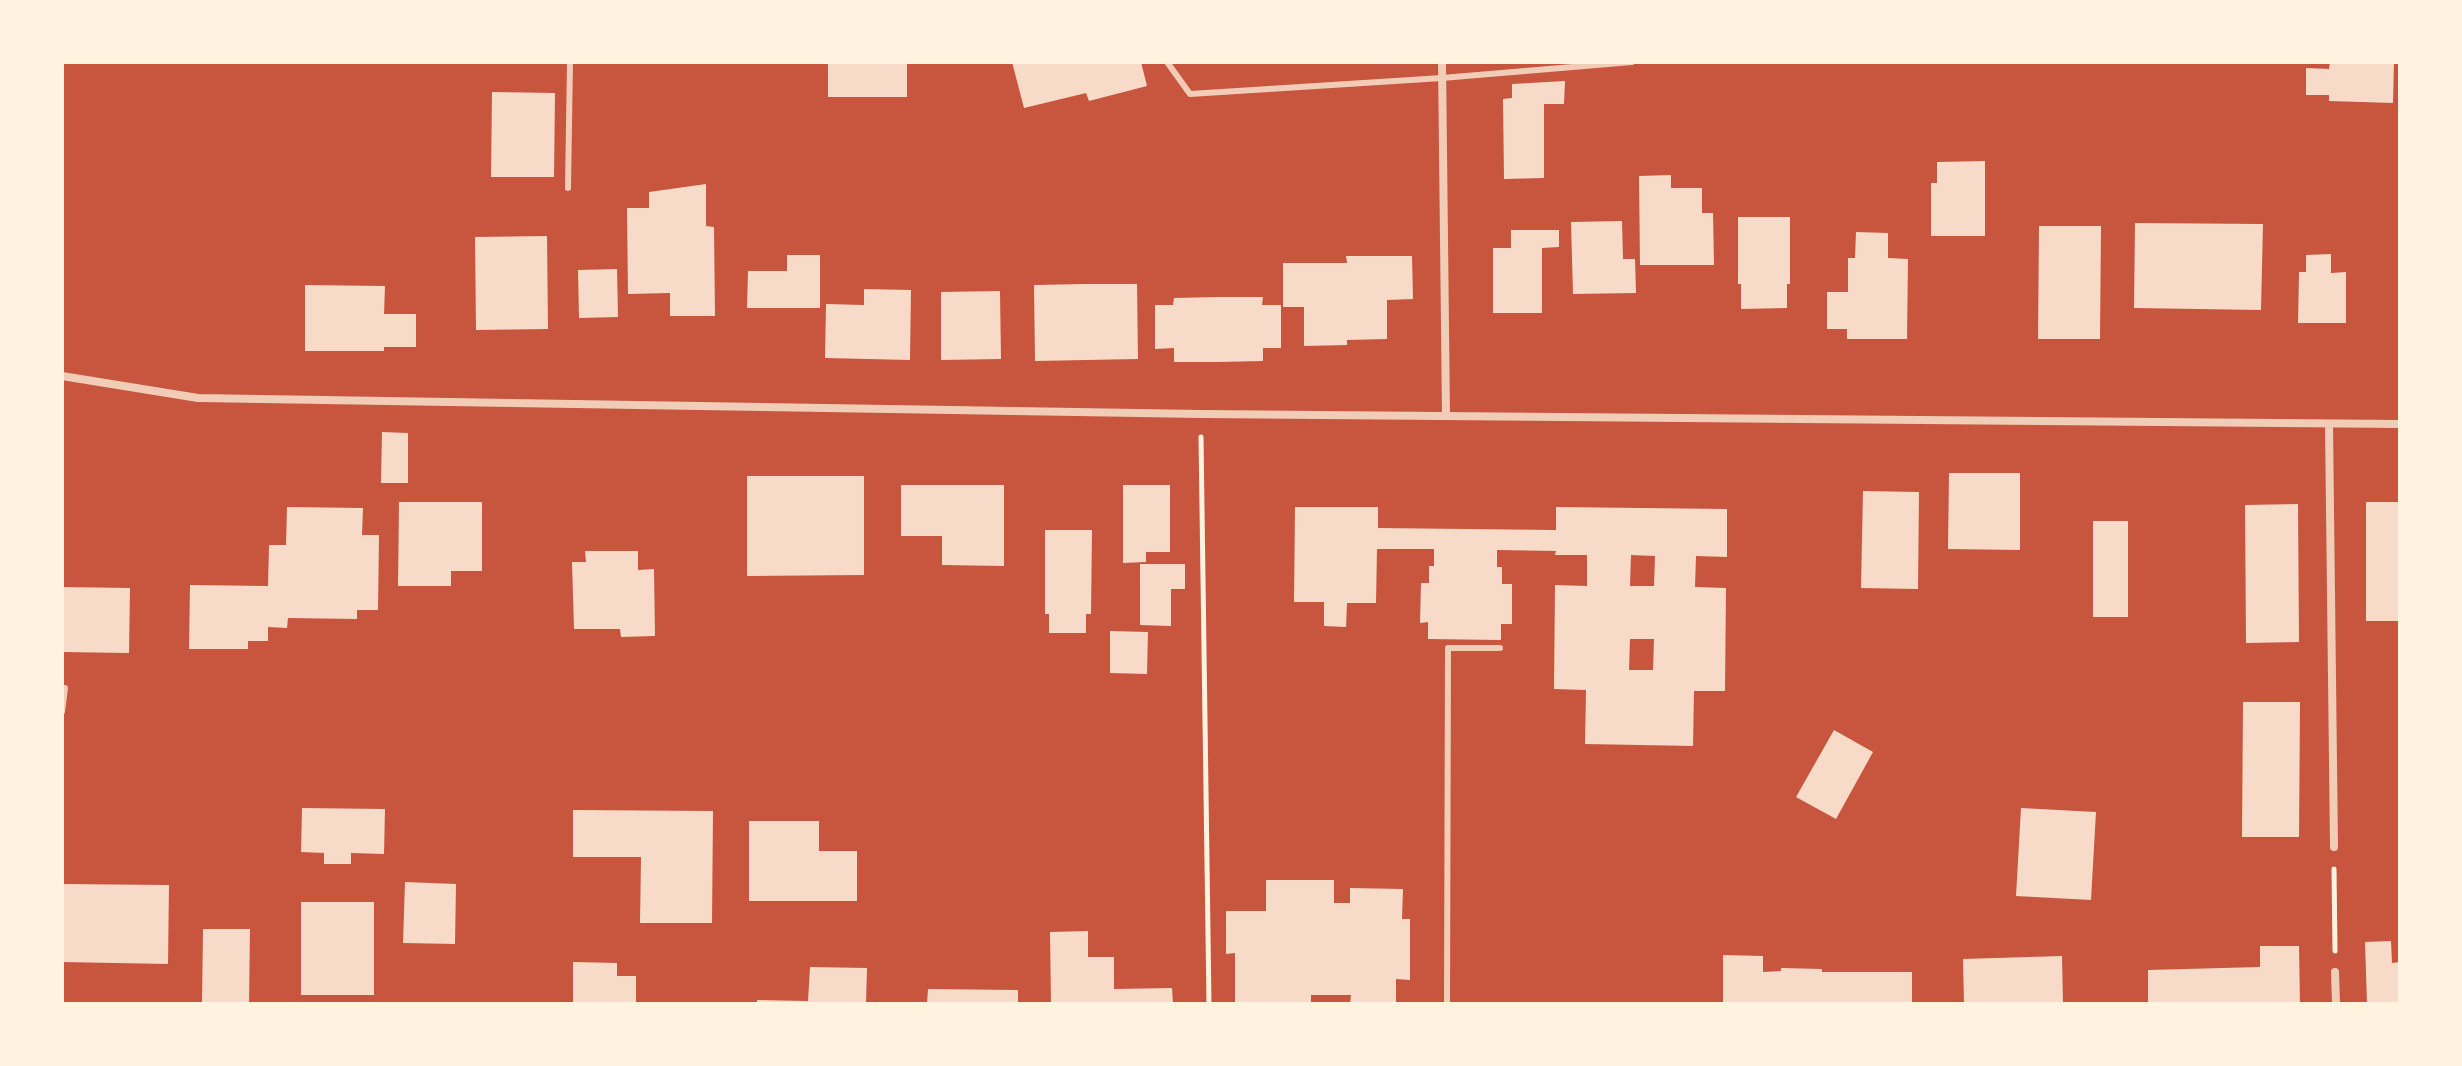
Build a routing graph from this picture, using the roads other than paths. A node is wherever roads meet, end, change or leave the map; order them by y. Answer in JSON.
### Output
{"nodes":[{"id":1,"x":570,"y":62,"type":"edge"},
{"id":2,"x":1167,"y":62,"type":"edge"},
{"id":3,"x":1442,"y":62,"type":"edge"},
{"id":4,"x":1632,"y":62,"type":"edge"},
{"id":5,"x":1442,"y":78,"type":"junction"},
{"id":6,"x":568,"y":188,"type":"dead end"},
{"id":7,"x":62,"y":376,"type":"edge"},
{"id":8,"x":1446,"y":416,"type":"junction"},
{"id":9,"x":2329,"y":424,"type":"junction"},
{"id":10,"x":2400,"y":424,"type":"edge"},
{"id":11,"x":1500,"y":648,"type":"dead end"},
{"id":12,"x":62,"y":688,"type":"edge"},
{"id":13,"x":62,"y":712,"type":"edge"},
{"id":14,"x":2334,"y":847,"type":"road end"},
{"id":15,"x":2335,"y":972,"type":"road end"},
{"id":16,"x":1447,"y":1004,"type":"edge"},
{"id":17,"x":2336,"y":1004,"type":"edge"}],
"edges":[{"from":1,"to":6,"type":"lane"},
{"from":2,"to":5,"type":"lane"},
{"from":3,"to":5,"type":"street"},
{"from":4,"to":5,"type":"lane"},
{"from":5,"to":8,"type":"street"},
{"from":7,"to":8,"type":"street"},
{"from":8,"to":9,"type":"street"},
{"from":9,"to":10,"type":"street"},
{"from":9,"to":14,"type":"street"},
{"from":11,"to":16,"type":"lane"},
{"from":12,"to":13,"type":"lane"},
{"from":15,"to":17,"type":"street"}]}
